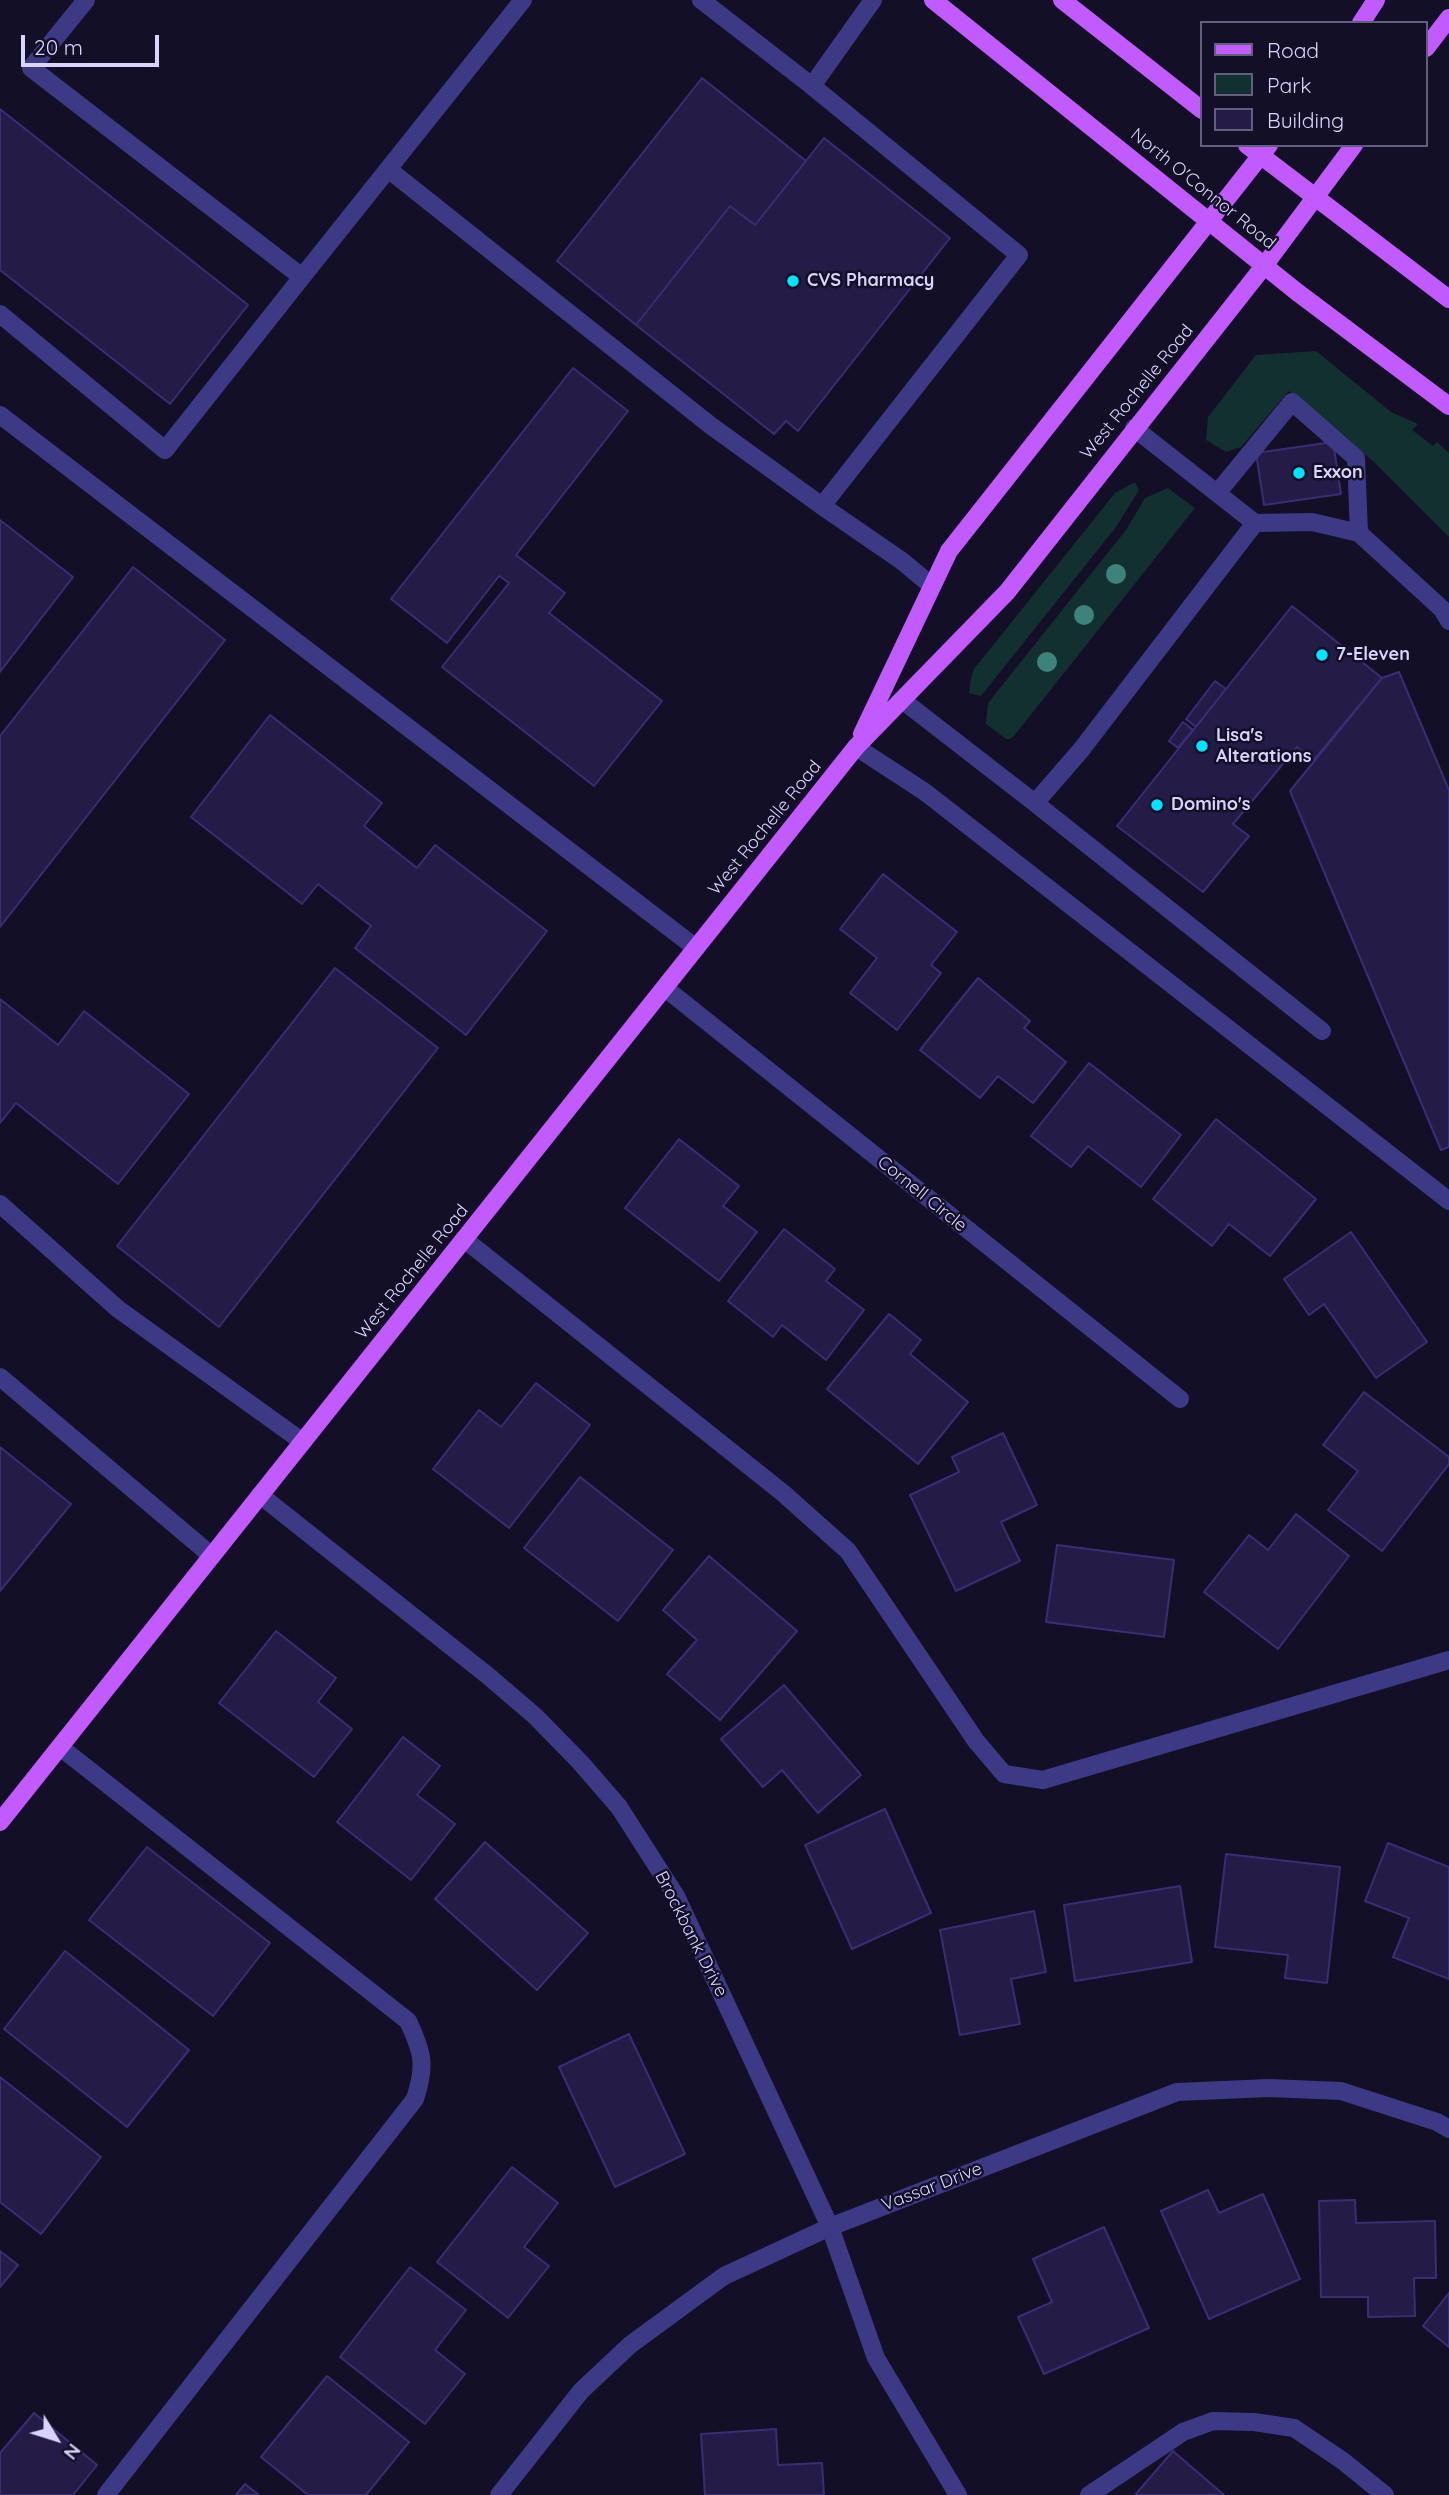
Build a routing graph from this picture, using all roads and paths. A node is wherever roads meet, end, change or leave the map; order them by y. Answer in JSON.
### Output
{"nodes":[{"id":1,"x":86,"y":0,"type":"edge"},
{"id":2,"x":523,"y":0,"type":"edge"},
{"id":3,"x":701,"y":0,"type":"edge"},
{"id":4,"x":873,"y":0,"type":"edge"},
{"id":5,"x":933,"y":0,"type":"edge"},
{"id":6,"x":1062,"y":0,"type":"edge"},
{"id":7,"x":1376,"y":0,"type":"edge"},
{"id":8,"x":1449,"y":18,"type":"edge"},
{"id":9,"x":1362,"y":21,"type":"edge"},
{"id":10,"x":1428,"y":45,"type":"edge"},
{"id":11,"x":812,"y":86,"type":"junction"},
{"id":12,"x":1200,"y":108,"type":"edge"},
{"id":13,"x":1353,"y":147,"type":"edge"},
{"id":14,"x":1259,"y":149,"type":"edge"},
{"id":15,"x":387,"y":169,"type":"junction"},
{"id":16,"x":1315,"y":198,"type":"junction"},
{"id":17,"x":1209,"y":221,"type":"junction"},
{"id":18,"x":1264,"y":265,"type":"junction"},
{"id":19,"x":302,"y":277,"type":"junction"},
{"id":20,"x":1449,"y":299,"type":"edge"},
{"id":21,"x":0,"y":314,"type":"edge"},
{"id":22,"x":1449,"y":406,"type":"edge"},
{"id":23,"x":0,"y":415,"type":"edge"},
{"id":24,"x":1134,"y":428,"type":"junction"},
{"id":25,"x":1218,"y":492,"type":"junction"},
{"id":26,"x":822,"y":506,"type":"junction"},
{"id":27,"x":1255,"y":523,"type":"junction"},
{"id":28,"x":1359,"y":533,"type":"junction"},
{"id":29,"x":932,"y":586,"type":"junction"},
{"id":30,"x":1447,"y":611,"type":"edge"},
{"id":31,"x":902,"y":700,"type":"junction"},
{"id":32,"x":856,"y":747,"type":"junction"},
{"id":33,"x":1035,"y":803,"type":"junction"},
{"id":34,"x":696,"y":948,"type":"junction"},
{"id":35,"x":665,"y":988,"type":"junction"},
{"id":36,"x":1322,"y":1031,"type":"dead end"},
{"id":37,"x":1449,"y":1200,"type":"edge"},
{"id":38,"x":0,"y":1204,"type":"edge"},
{"id":39,"x":464,"y":1239,"type":"junction"},
{"id":40,"x":0,"y":1377,"type":"edge"},
{"id":41,"x":1180,"y":1399,"type":"dead end"},
{"id":42,"x":303,"y":1442,"type":"junction"},
{"id":43,"x":260,"y":1496,"type":"junction"},
{"id":44,"x":212,"y":1556,"type":"junction"},
{"id":45,"x":1449,"y":1660,"type":"edge"},
{"id":46,"x":60,"y":1746,"type":"junction"},
{"id":47,"x":0,"y":1822,"type":"edge"},
{"id":48,"x":1449,"y":2129,"type":"edge"},
{"id":49,"x":830,"y":2227,"type":"junction"},
{"id":50,"x":950,"y":2492,"type":"edge"},
{"id":51,"x":106,"y":2495,"type":"edge"},
{"id":52,"x":499,"y":2495,"type":"edge"},
{"id":53,"x":1089,"y":2495,"type":"edge"},
{"id":54,"x":1385,"y":2495,"type":"edge"}],
"edges":[{"from":1,"to":19,"type":"street"},
{"from":2,"to":15,"type":"street"},
{"from":3,"to":11,"type":"street"},
{"from":4,"to":11,"type":"street"},
{"from":5,"to":17,"type":"main road","name":"North O'Connor Road"},
{"from":6,"to":12,"type":"main road"},
{"from":7,"to":9,"type":"main road"},
{"from":8,"to":10,"type":"main road"},
{"from":11,"to":26,"type":"street"},
{"from":13,"to":16,"type":"main road","name":"West Rochelle Road"},
{"from":14,"to":16,"type":"main road"},
{"from":14,"to":17,"type":"main road","name":"West Rochelle Road"},
{"from":15,"to":19,"type":"street"},
{"from":15,"to":26,"type":"street"},
{"from":16,"to":18,"type":"main road","name":"West Rochelle Road"},
{"from":16,"to":20,"type":"main road"},
{"from":17,"to":18,"type":"main road","name":"North O'Connor Road"},
{"from":17,"to":29,"type":"main road","name":"West Rochelle Road"},
{"from":18,"to":22,"type":"main road","name":"North O'Connor Road"},
{"from":18,"to":24,"type":"main road","name":"West Rochelle Road"},
{"from":19,"to":21,"type":"street"},
{"from":23,"to":34,"type":"street"},
{"from":24,"to":25,"type":"street"},
{"from":24,"to":31,"type":"main road","name":"West Rochelle Road"},
{"from":25,"to":27,"type":"street"},
{"from":25,"to":28,"type":"street"},
{"from":26,"to":29,"type":"street"},
{"from":27,"to":28,"type":"street"},
{"from":27,"to":33,"type":"street"},
{"from":28,"to":30,"type":"street"},
{"from":29,"to":32,"type":"main road","name":"West Rochelle Road"},
{"from":31,"to":32,"type":"main road","name":"West Rochelle Road"},
{"from":31,"to":33,"type":"street"},
{"from":32,"to":34,"type":"main road","name":"West Rochelle Road"},
{"from":32,"to":37,"type":"street"},
{"from":33,"to":36,"type":"street"},
{"from":34,"to":35,"type":"main road","name":"West Rochelle Road"},
{"from":35,"to":39,"type":"main road","name":"West Rochelle Road"},
{"from":35,"to":41,"type":"street","name":"Cornell Circle"},
{"from":38,"to":42,"type":"street"},
{"from":39,"to":42,"type":"main road","name":"West Rochelle Road"},
{"from":39,"to":45,"type":"street"},
{"from":40,"to":44,"type":"street"},
{"from":42,"to":43,"type":"main road","name":"West Rochelle Road"},
{"from":43,"to":44,"type":"main road","name":"West Rochelle Road"},
{"from":43,"to":49,"type":"street","name":"Brockbank Drive"},
{"from":44,"to":46,"type":"main road","name":"West Rochelle Road"},
{"from":46,"to":47,"type":"main road","name":"West Rochelle Road"},
{"from":46,"to":51,"type":"street"},
{"from":48,"to":49,"type":"street","name":"Vassar Drive"},
{"from":49,"to":50,"type":"street","name":"Brockbank Drive"},
{"from":49,"to":52,"type":"street","name":"Vassar Drive"},
{"from":53,"to":54,"type":"street"}]}
